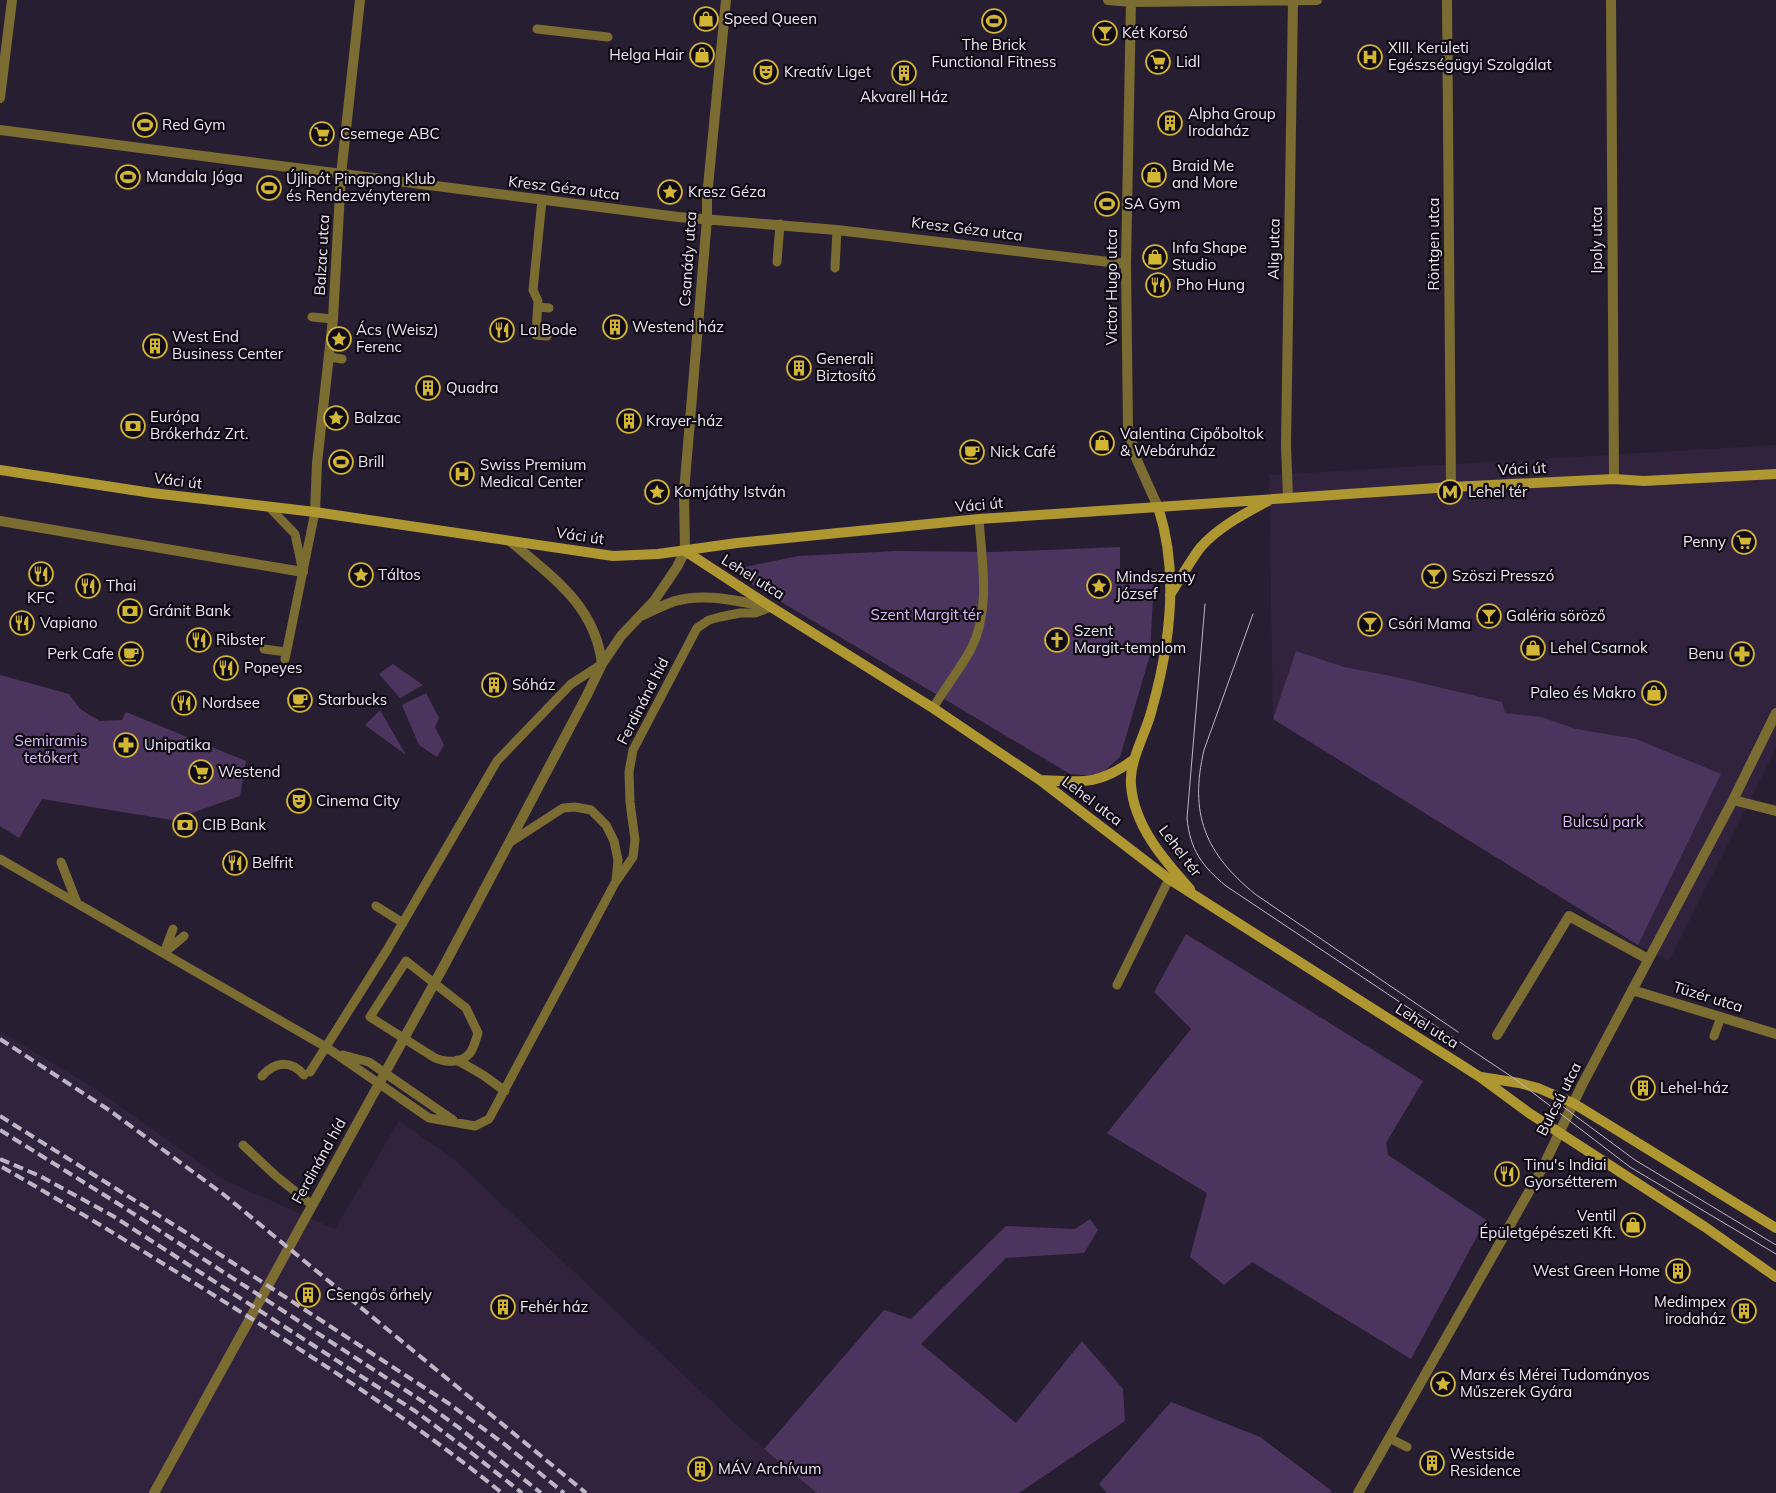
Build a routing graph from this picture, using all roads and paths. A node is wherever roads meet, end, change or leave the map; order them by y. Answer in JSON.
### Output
{"nodes":[{"id":1,"x":12,"y":0,"type":"edge"},
{"id":2,"x":360,"y":0,"type":"edge"},
{"id":3,"x":726,"y":0,"type":"edge"},
{"id":4,"x":1108,"y":0,"type":"edge"},
{"id":5,"x":1294,"y":0,"type":"edge"},
{"id":6,"x":1317,"y":0,"type":"edge"},
{"id":7,"x":1447,"y":0,"type":"edge"},
{"id":8,"x":1611,"y":0,"type":"edge"},
{"id":9,"x":1131,"y":1,"type":"edge"},
{"id":10,"x":537,"y":29,"type":"dead end"},
{"id":11,"x":608,"y":37,"type":"dead end"},
{"id":12,"x":0,"y":98,"type":"edge"},
{"id":13,"x":0,"y":130,"type":"edge"},
{"id":14,"x":341,"y":175,"type":"junction"},
{"id":15,"x":542,"y":200,"type":"junction"},
{"id":16,"x":707,"y":219,"type":"junction"},
{"id":17,"x":780,"y":224,"type":"junction"},
{"id":18,"x":837,"y":230,"type":"junction"},
{"id":19,"x":778,"y":262,"type":"dead end"},
{"id":20,"x":1126,"y":264,"type":"junction"},
{"id":21,"x":835,"y":268,"type":"dead end"},
{"id":22,"x":538,"y":307,"type":"junction"},
{"id":23,"x":549,"y":308,"type":"dead end"},
{"id":24,"x":312,"y":317,"type":"dead end"},
{"id":25,"x":333,"y":319,"type":"junction"},
{"id":26,"x":547,"y":336,"type":"dead end"},
{"id":27,"x":329,"y":358,"type":"junction"},
{"id":28,"x":342,"y":359,"type":"dead end"},
{"id":29,"x":0,"y":470,"type":"edge"},
{"id":30,"x":1776,"y":474,"type":"edge"},
{"id":31,"x":1614,"y":479,"type":"junction"},
{"id":32,"x":1451,"y":487,"type":"junction"},
{"id":33,"x":1288,"y":498,"type":"junction"},
{"id":34,"x":1270,"y":500,"type":"junction"},
{"id":35,"x":269,"y":507,"type":"junction"},
{"id":36,"x":1158,"y":507,"type":"junction"},
{"id":37,"x":315,"y":512,"type":"junction"},
{"id":38,"x":979,"y":520,"type":"junction"},
{"id":39,"x":0,"y":521,"type":"edge"},
{"id":40,"x":510,"y":541,"type":"junction"},
{"id":41,"x":685,"y":551,"type":"junction"},
{"id":42,"x":303,"y":572,"type":"junction"},
{"id":43,"x":1170,"y":595,"type":"junction"},
{"id":44,"x":771,"y":607,"type":"junction"},
{"id":45,"x":640,"y":616,"type":"junction"},
{"id":46,"x":264,"y":649,"type":"dead end"},
{"id":47,"x":602,"y":664,"type":"junction"},
{"id":48,"x":934,"y":708,"type":"junction"},
{"id":49,"x":1776,"y":713,"type":"edge"},
{"id":50,"x":1133,"y":760,"type":"junction"},
{"id":51,"x":1040,"y":780,"type":"junction"},
{"id":52,"x":1732,"y":800,"type":"junction"},
{"id":53,"x":1776,"y":811,"type":"edge"},
{"id":54,"x":508,"y":843,"type":"junction"},
{"id":55,"x":0,"y":859,"type":"edge"},
{"id":56,"x":61,"y":862,"type":"dead end"},
{"id":57,"x":1169,"y":879,"type":"junction"},
{"id":58,"x":615,"y":883,"type":"junction"},
{"id":59,"x":1200,"y":900,"type":"junction"},
{"id":60,"x":77,"y":903,"type":"junction"},
{"id":61,"x":376,"y":906,"type":"dead end"},
{"id":62,"x":403,"y":923,"type":"junction"},
{"id":63,"x":173,"y":929,"type":"dead end"},
{"id":64,"x":184,"y":936,"type":"dead end"},
{"id":65,"x":164,"y":953,"type":"junction"},
{"id":66,"x":1648,"y":959,"type":"junction"},
{"id":67,"x":1117,"y":985,"type":"dead end"},
{"id":68,"x":1632,"y":990,"type":"junction"},
{"id":69,"x":1721,"y":1017,"type":"junction"},
{"id":70,"x":1776,"y":1034,"type":"edge"},
{"id":71,"x":1497,"y":1035,"type":"dead end"},
{"id":72,"x":1714,"y":1036,"type":"dead end"},
{"id":73,"x":326,"y":1047,"type":"junction"},
{"id":74,"x":470,"y":1053,"type":"junction"},
{"id":75,"x":458,"y":1060,"type":"junction"},
{"id":76,"x":262,"y":1076,"type":"dead end"},
{"id":77,"x":484,"y":1076,"type":"junction"},
{"id":78,"x":1480,"y":1077,"type":"junction"},
{"id":79,"x":505,"y":1091,"type":"junction"},
{"id":80,"x":1573,"y":1103,"type":"junction"},
{"id":81,"x":1559,"y":1132,"type":"junction"},
{"id":82,"x":243,"y":1145,"type":"dead end"},
{"id":83,"x":312,"y":1205,"type":"junction"},
{"id":84,"x":1776,"y":1228,"type":"edge"},
{"id":85,"x":1776,"y":1277,"type":"edge"},
{"id":86,"x":1389,"y":1438,"type":"junction"},
{"id":87,"x":1407,"y":1447,"type":"dead end"},
{"id":88,"x":154,"y":1493,"type":"edge"},
{"id":89,"x":1358,"y":1493,"type":"edge"}],
"edges":[{"from":1,"to":12,"type":"street"},
{"from":2,"to":14,"type":"street","name":"Balzac utca"},
{"from":3,"to":16,"type":"street","name":"Csanády utca"},
{"from":4,"to":9,"type":"street"},
{"from":5,"to":6,"type":"street"},
{"from":5,"to":9,"type":"street"},
{"from":5,"to":33,"type":"street","name":"Alig utca"},
{"from":7,"to":32,"type":"street","name":"Röntgen utca"},
{"from":8,"to":31,"type":"street","name":"Ipoly utca"},
{"from":9,"to":20,"type":"street","name":"Victor Hugo utca"},
{"from":10,"to":11,"type":"lane"},
{"from":13,"to":14,"type":"street","name":"Kresz Géza utca"},
{"from":14,"to":15,"type":"street","name":"Kresz Géza utca"},
{"from":14,"to":25,"type":"street","name":"Balzac utca"},
{"from":15,"to":16,"type":"street","name":"Kresz Géza utca"},
{"from":15,"to":22,"type":"lane"},
{"from":16,"to":17,"type":"street","name":"Kresz Géza utca"},
{"from":16,"to":41,"type":"street","name":"Csanády utca"},
{"from":17,"to":18,"type":"street","name":"Kresz Géza utca"},
{"from":17,"to":19,"type":"lane"},
{"from":18,"to":20,"type":"street","name":"Kresz Géza utca"},
{"from":18,"to":21,"type":"lane"},
{"from":20,"to":36,"type":"street","name":"Victor Hugo utca"},
{"from":22,"to":23,"type":"lane"},
{"from":22,"to":26,"type":"lane"},
{"from":24,"to":25,"type":"lane"},
{"from":25,"to":27,"type":"street","name":"Balzac utca"},
{"from":27,"to":28,"type":"lane"},
{"from":27,"to":37,"type":"street","name":"Balzac utca"},
{"from":29,"to":35,"type":"main road","name":"Váci út"},
{"from":30,"to":31,"type":"main road","name":"Váci út"},
{"from":31,"to":32,"type":"main road","name":"Váci út"},
{"from":32,"to":33,"type":"main road","name":"Váci út"},
{"from":33,"to":34,"type":"main road","name":"Váci út"},
{"from":34,"to":36,"type":"main road","name":"Váci út"},
{"from":34,"to":43,"type":"main road","name":"Váci út"},
{"from":35,"to":37,"type":"main road","name":"Váci út"},
{"from":35,"to":42,"type":"lane"},
{"from":36,"to":38,"type":"main road","name":"Váci út"},
{"from":36,"to":43,"type":"main road"},
{"from":37,"to":40,"type":"main road","name":"Váci út"},
{"from":37,"to":42,"type":"lane"},
{"from":38,"to":41,"type":"main road","name":"Váci út"},
{"from":38,"to":48,"type":"lane"},
{"from":39,"to":42,"type":"street"},
{"from":40,"to":41,"type":"main road","name":"Váci út"},
{"from":40,"to":47,"type":"street"},
{"from":41,"to":44,"type":"main road","name":"Lehel utca"},
{"from":41,"to":45,"type":"street","name":"Ferdinánd híd"},
{"from":42,"to":46,"type":"lane"},
{"from":43,"to":50,"type":"main road","name":"Lehel tér"},
{"from":44,"to":45,"type":"street","name":"Ferdinánd híd"},
{"from":44,"to":48,"type":"main road","name":"Lehel utca"},
{"from":44,"to":58,"type":"lane","name":"Ferdinánd híd"},
{"from":45,"to":47,"type":"street","name":"Ferdinánd híd"},
{"from":47,"to":54,"type":"street","name":"Ferdinánd híd"},
{"from":47,"to":62,"type":"lane","name":"Ferdinánd híd"},
{"from":48,"to":51,"type":"main road","name":"Lehel utca"},
{"from":49,"to":52,"type":"street","name":"Bulcsú utca"},
{"from":50,"to":51,"type":"main road"},
{"from":50,"to":59,"type":"main road","name":"Lehel tér"},
{"from":51,"to":57,"type":"main road","name":"Lehel utca"},
{"from":52,"to":53,"type":"street"},
{"from":52,"to":66,"type":"street","name":"Bulcsú utca"},
{"from":54,"to":58,"type":"lane"},
{"from":54,"to":83,"type":"street","name":"Ferdinánd híd"},
{"from":55,"to":60,"type":"lane"},
{"from":56,"to":60,"type":"lane"},
{"from":57,"to":59,"type":"main road","name":"Lehel utca"},
{"from":57,"to":67,"type":"lane"},
{"from":58,"to":79,"type":"lane"},
{"from":59,"to":78,"type":"main road","name":"Lehel utca"},
{"from":60,"to":65,"type":"lane"},
{"from":61,"to":62,"type":"lane"},
{"from":62,"to":73,"type":"lane","name":"Ferdinánd híd"},
{"from":63,"to":65,"type":"lane"},
{"from":64,"to":65,"type":"lane"},
{"from":65,"to":73,"type":"lane"},
{"from":66,"to":68,"type":"street","name":"Bulcsú utca"},
{"from":66,"to":71,"type":"street"},
{"from":68,"to":69,"type":"street","name":"Tüzér utca"},
{"from":68,"to":80,"type":"street","name":"Bulcsú utca"},
{"from":69,"to":70,"type":"street","name":"Tüzér utca"},
{"from":69,"to":72,"type":"lane"},
{"from":73,"to":76,"type":"lane","name":"Ferdinánd híd"},
{"from":73,"to":79,"type":"lane"},
{"from":74,"to":75,"type":"lane"},
{"from":74,"to":75,"type":"lane"},
{"from":74,"to":77,"type":"lane"},
{"from":75,"to":77,"type":"lane"},
{"from":77,"to":79,"type":"lane"},
{"from":78,"to":80,"type":"main road","name":"Lehel utca"},
{"from":78,"to":81,"type":"main road","name":"Lehel utca"},
{"from":80,"to":81,"type":"street","name":"Bulcsú utca"},
{"from":80,"to":84,"type":"main road","name":"Lehel utca"},
{"from":81,"to":85,"type":"main road","name":"Lehel utca"},
{"from":81,"to":86,"type":"street","name":"Bulcsú utca"},
{"from":82,"to":83,"type":"lane"},
{"from":83,"to":88,"type":"street","name":"Ferdinánd híd"},
{"from":86,"to":87,"type":"lane"},
{"from":86,"to":89,"type":"street","name":"Bulcsú utca"}]}
